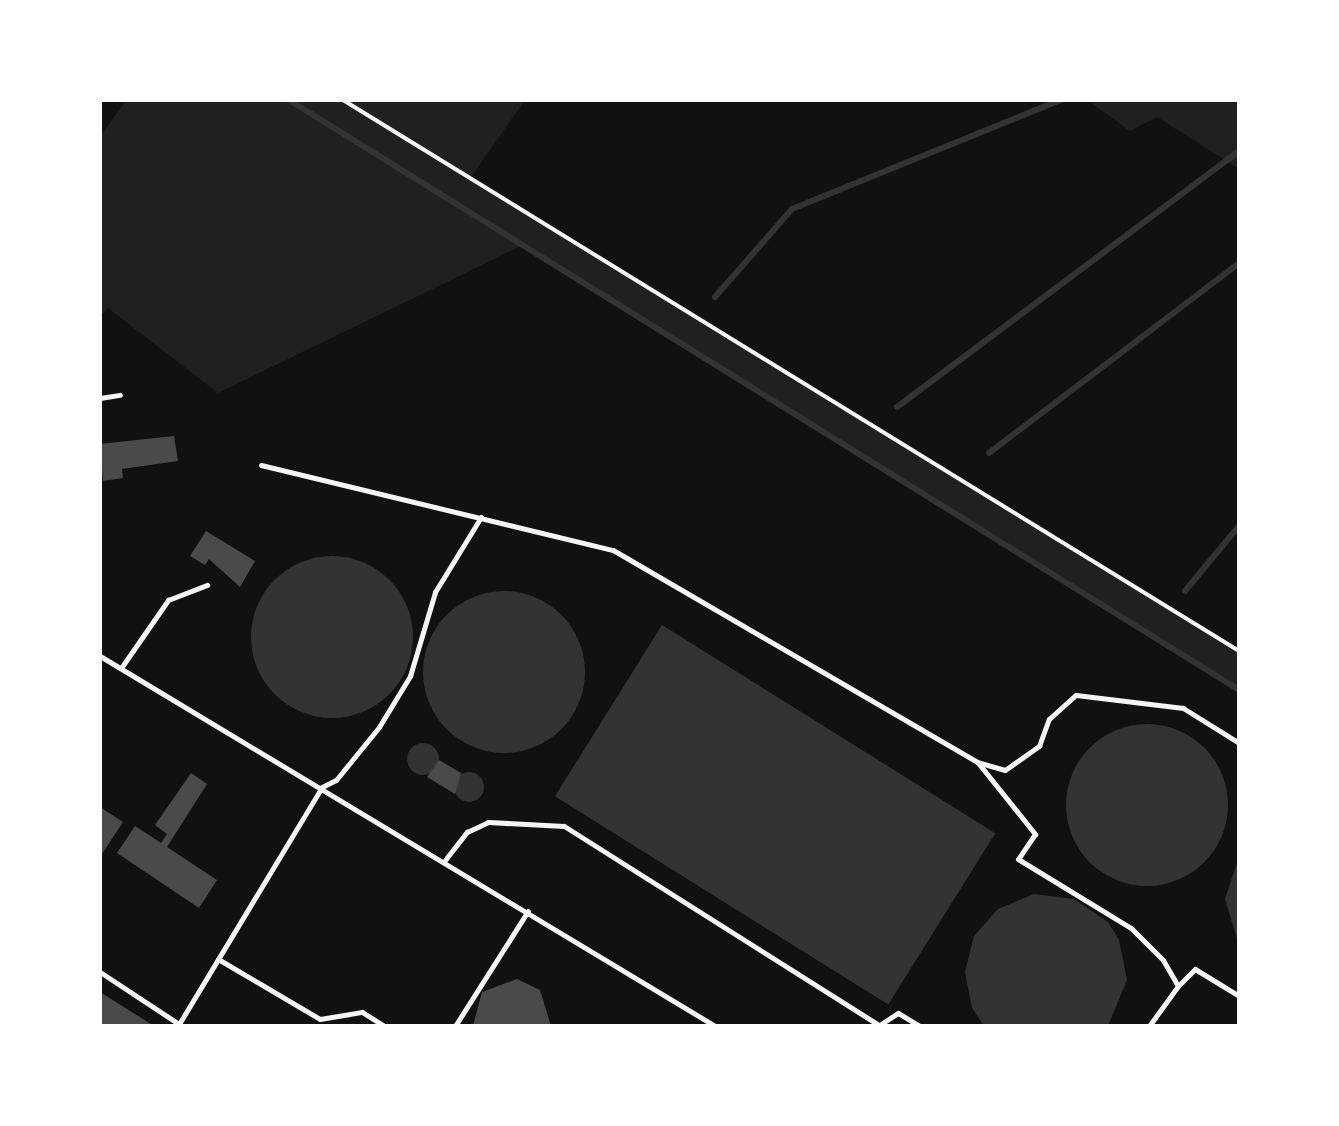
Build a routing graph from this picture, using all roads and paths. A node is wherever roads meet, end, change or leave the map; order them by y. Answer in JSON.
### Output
{"nodes":[{"id":1,"x":344,"y":100,"type":"edge"},
{"id":2,"x":120,"y":395,"type":"dead end"},
{"id":3,"x":100,"y":398,"type":"edge"},
{"id":4,"x":262,"y":465,"type":"dead end"},
{"id":5,"x":481,"y":517,"type":"junction"},
{"id":6,"x":207,"y":584,"type":"dead end"},
{"id":7,"x":1239,"y":651,"type":"edge"},
{"id":8,"x":100,"y":656,"type":"edge"},
{"id":9,"x":122,"y":668,"type":"junction"},
{"id":10,"x":1239,"y":743,"type":"edge"},
{"id":11,"x":977,"y":762,"type":"junction"},
{"id":12,"x":322,"y":787,"type":"junction"},
{"id":13,"x":445,"y":860,"type":"junction"},
{"id":14,"x":528,"y":911,"type":"junction"},
{"id":15,"x":218,"y":959,"type":"junction"},
{"id":16,"x":100,"y":972,"type":"edge"},
{"id":17,"x":1178,"y":986,"type":"junction"},
{"id":18,"x":1239,"y":996,"type":"edge"},
{"id":19,"x":880,"y":1025,"type":"edge"},
{"id":20,"x":384,"y":1026,"type":"edge"},
{"id":21,"x":455,"y":1026,"type":"edge"},
{"id":22,"x":714,"y":1026,"type":"edge"},
{"id":23,"x":920,"y":1026,"type":"edge"},
{"id":24,"x":1149,"y":1026,"type":"edge"}],
"edges":[{"from":1,"to":7,"type":"path"},
{"from":2,"to":3,"type":"lane"},
{"from":4,"to":5,"type":"lane"},
{"from":5,"to":11,"type":"lane"},
{"from":5,"to":12,"type":"lane"},
{"from":6,"to":9,"type":"lane"},
{"from":8,"to":9,"type":"lane"},
{"from":9,"to":12,"type":"lane"},
{"from":10,"to":11,"type":"lane"},
{"from":11,"to":17,"type":"lane"},
{"from":12,"to":13,"type":"lane"},
{"from":12,"to":15,"type":"lane"},
{"from":13,"to":14,"type":"lane"},
{"from":13,"to":19,"type":"lane"},
{"from":14,"to":21,"type":"lane"},
{"from":14,"to":22,"type":"lane"},
{"from":15,"to":16,"type":"lane"},
{"from":15,"to":20,"type":"lane"},
{"from":17,"to":18,"type":"lane"},
{"from":17,"to":24,"type":"lane"},
{"from":19,"to":23,"type":"lane"}]}
